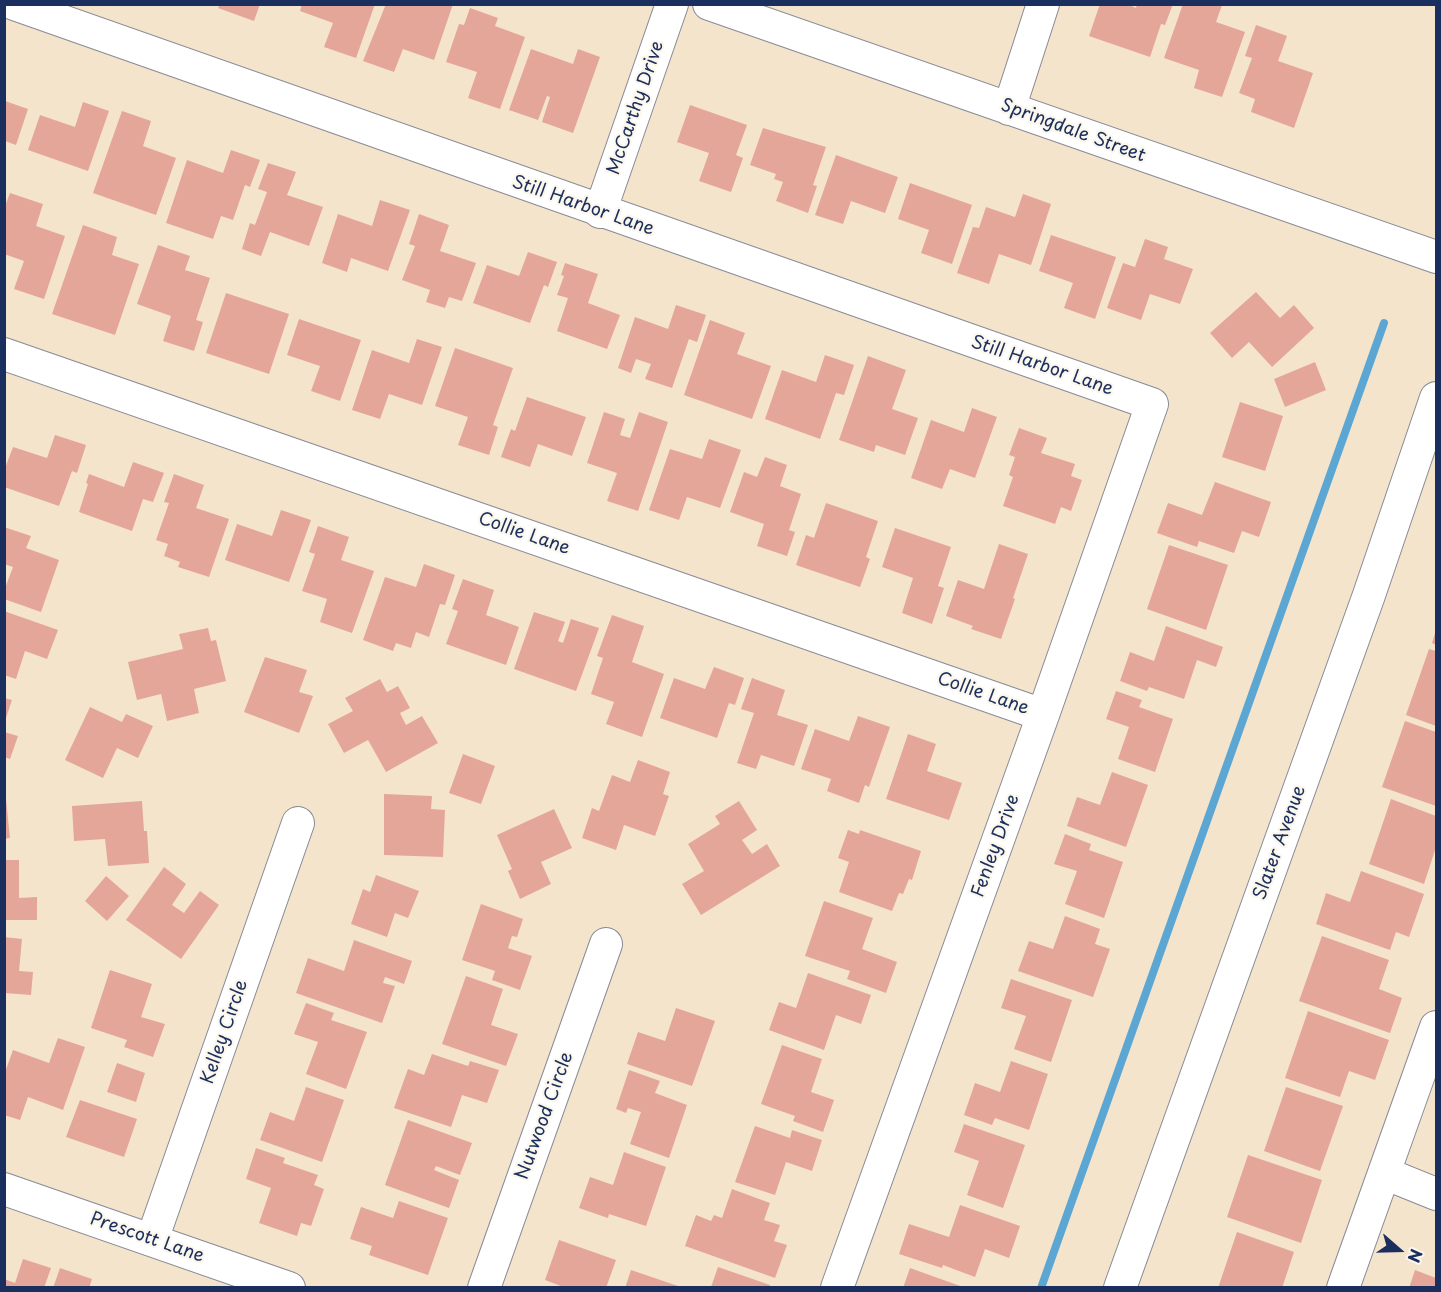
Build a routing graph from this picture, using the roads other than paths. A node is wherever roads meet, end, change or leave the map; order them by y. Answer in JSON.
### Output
{"nodes":[{"id":1,"x":14,"y":4,"type":"edge"},
{"id":2,"x":672,"y":4,"type":"edge"},
{"id":3,"x":710,"y":4,"type":"edge"},
{"id":4,"x":1043,"y":4,"type":"edge"},
{"id":5,"x":1009,"y":109,"type":"junction"},
{"id":6,"x":600,"y":212,"type":"junction"},
{"id":7,"x":1437,"y":257,"type":"edge"},
{"id":8,"x":4,"y":354,"type":"edge"},
{"id":9,"x":1437,"y":398,"type":"edge"},
{"id":10,"x":1152,"y":405,"type":"joint"},
{"id":11,"x":1043,"y":715,"type":"junction"},
{"id":12,"x":298,"y":824,"type":"dead end"},
{"id":13,"x":606,"y":944,"type":"dead end"},
{"id":14,"x":1437,"y":1027,"type":"edge"},
{"id":15,"x":1384,"y":1173,"type":"junction"},
{"id":16,"x":4,"y":1189,"type":"edge"},
{"id":17,"x":1437,"y":1194,"type":"edge"},
{"id":18,"x":152,"y":1240,"type":"junction"},
{"id":19,"x":289,"y":1287,"type":"edge"},
{"id":20,"x":484,"y":1287,"type":"edge"},
{"id":21,"x":837,"y":1287,"type":"edge"},
{"id":22,"x":1120,"y":1287,"type":"edge"},
{"id":23,"x":1343,"y":1287,"type":"edge"}],
"edges":[{"from":1,"to":6,"type":"street","name":"Still Harbor Lane"},
{"from":2,"to":6,"type":"street","name":"McCarthy Drive"},
{"from":3,"to":5,"type":"street","name":"Springdale Street"},
{"from":4,"to":5,"type":"street"},
{"from":5,"to":7,"type":"street","name":"Springdale Street"},
{"from":6,"to":10,"type":"street","name":"Still Harbor Lane"},
{"from":8,"to":11,"type":"street","name":"Collie Lane"},
{"from":9,"to":22,"type":"street","name":"Slater Avenue"},
{"from":10,"to":11,"type":"street","name":"Fenley Drive"},
{"from":11,"to":21,"type":"street","name":"Fenley Drive"},
{"from":12,"to":18,"type":"street","name":"Kelley Circle"},
{"from":13,"to":20,"type":"street","name":"Nutwood Circle"},
{"from":14,"to":15,"type":"street"},
{"from":15,"to":17,"type":"street"},
{"from":15,"to":23,"type":"street"},
{"from":16,"to":18,"type":"street","name":"Prescott Lane"},
{"from":18,"to":19,"type":"street","name":"Prescott Lane"}]}
